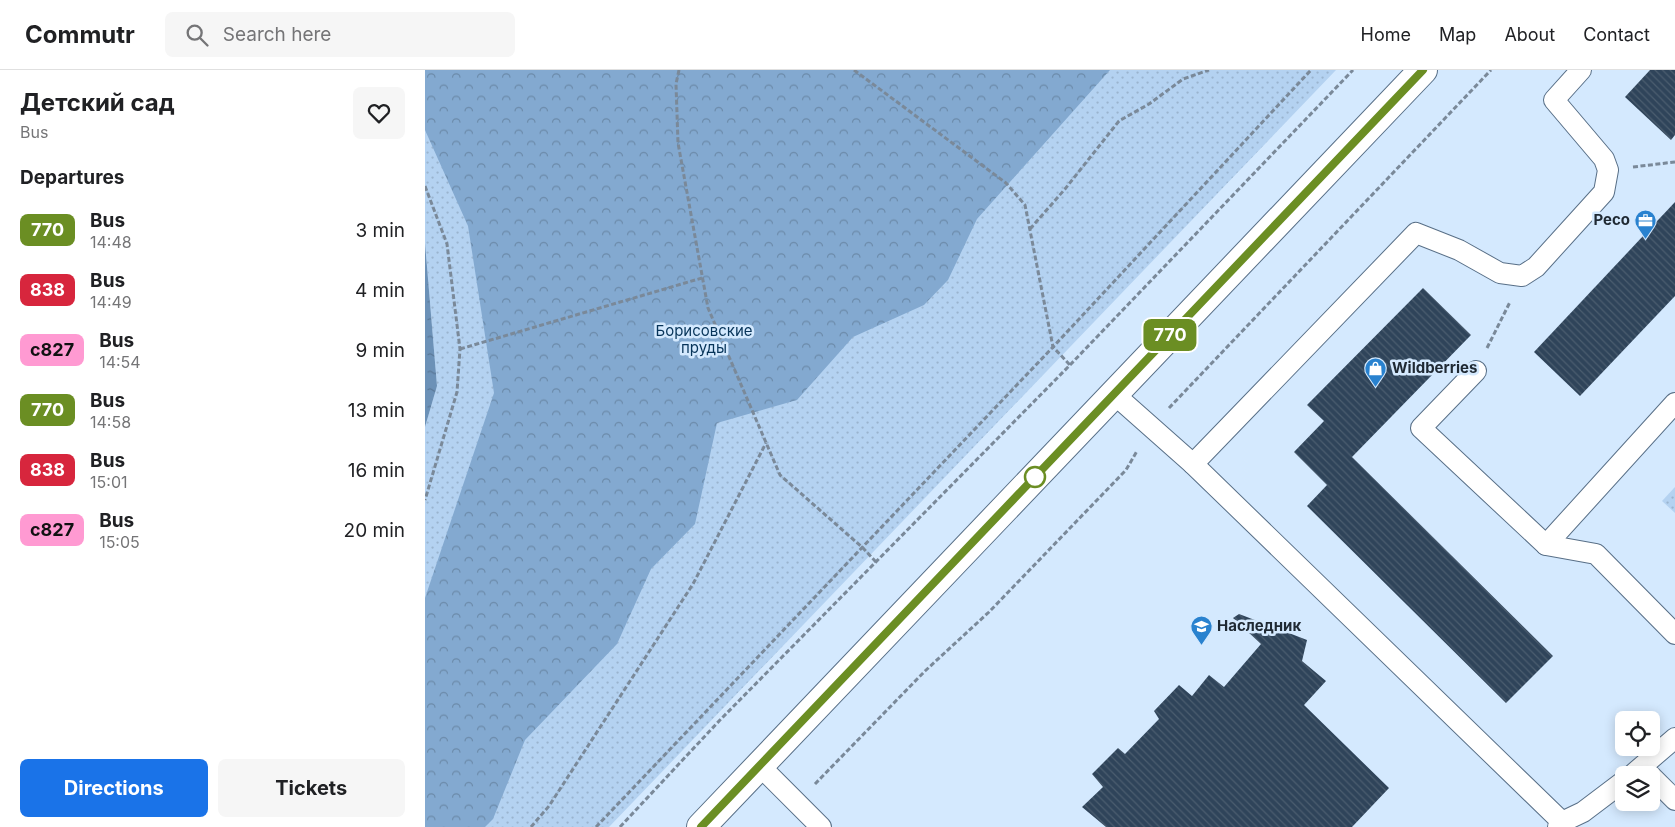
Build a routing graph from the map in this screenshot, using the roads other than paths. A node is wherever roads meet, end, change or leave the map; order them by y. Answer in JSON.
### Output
{"nodes":[{"id":1,"x":1423,"y":70,"type":"edge"},
{"id":2,"x":1581,"y":70,"type":"edge"},
{"id":3,"x":1476,"y":371,"type":"road end"},
{"id":4,"x":1114,"y":394,"type":"junction"},
{"id":5,"x":1675,"y":403,"type":"edge"},
{"id":6,"x":1193,"y":464,"type":"junction"},
{"id":7,"x":1546,"y":544,"type":"junction"},
{"id":8,"x":1675,"y":634,"type":"edge"},
{"id":9,"x":1675,"y":738,"type":"edge"},
{"id":10,"x":759,"y":765,"type":"junction"},
{"id":11,"x":1650,"y":766,"type":"edge"},
{"id":12,"x":1660,"y":787,"type":"edge"},
{"id":13,"x":1615,"y":789,"type":"edge"},
{"id":14,"x":1675,"y":800,"type":"edge"},
{"id":15,"x":1560,"y":824,"type":"edge"},
{"id":16,"x":701,"y":827,"type":"edge"},
{"id":17,"x":821,"y":827,"type":"edge"}],
"edges":[{"from":1,"to":4,"type":"main road"},
{"from":2,"to":6,"type":"lane"},
{"from":3,"to":7,"type":"lane"},
{"from":4,"to":6,"type":"lane"},
{"from":4,"to":10,"type":"main road"},
{"from":5,"to":7,"type":"lane"},
{"from":6,"to":15,"type":"lane"},
{"from":7,"to":8,"type":"lane"},
{"from":9,"to":11,"type":"lane"},
{"from":10,"to":16,"type":"main road"},
{"from":10,"to":17,"type":"lane"},
{"from":12,"to":14,"type":"lane"},
{"from":13,"to":15,"type":"lane"}]}
